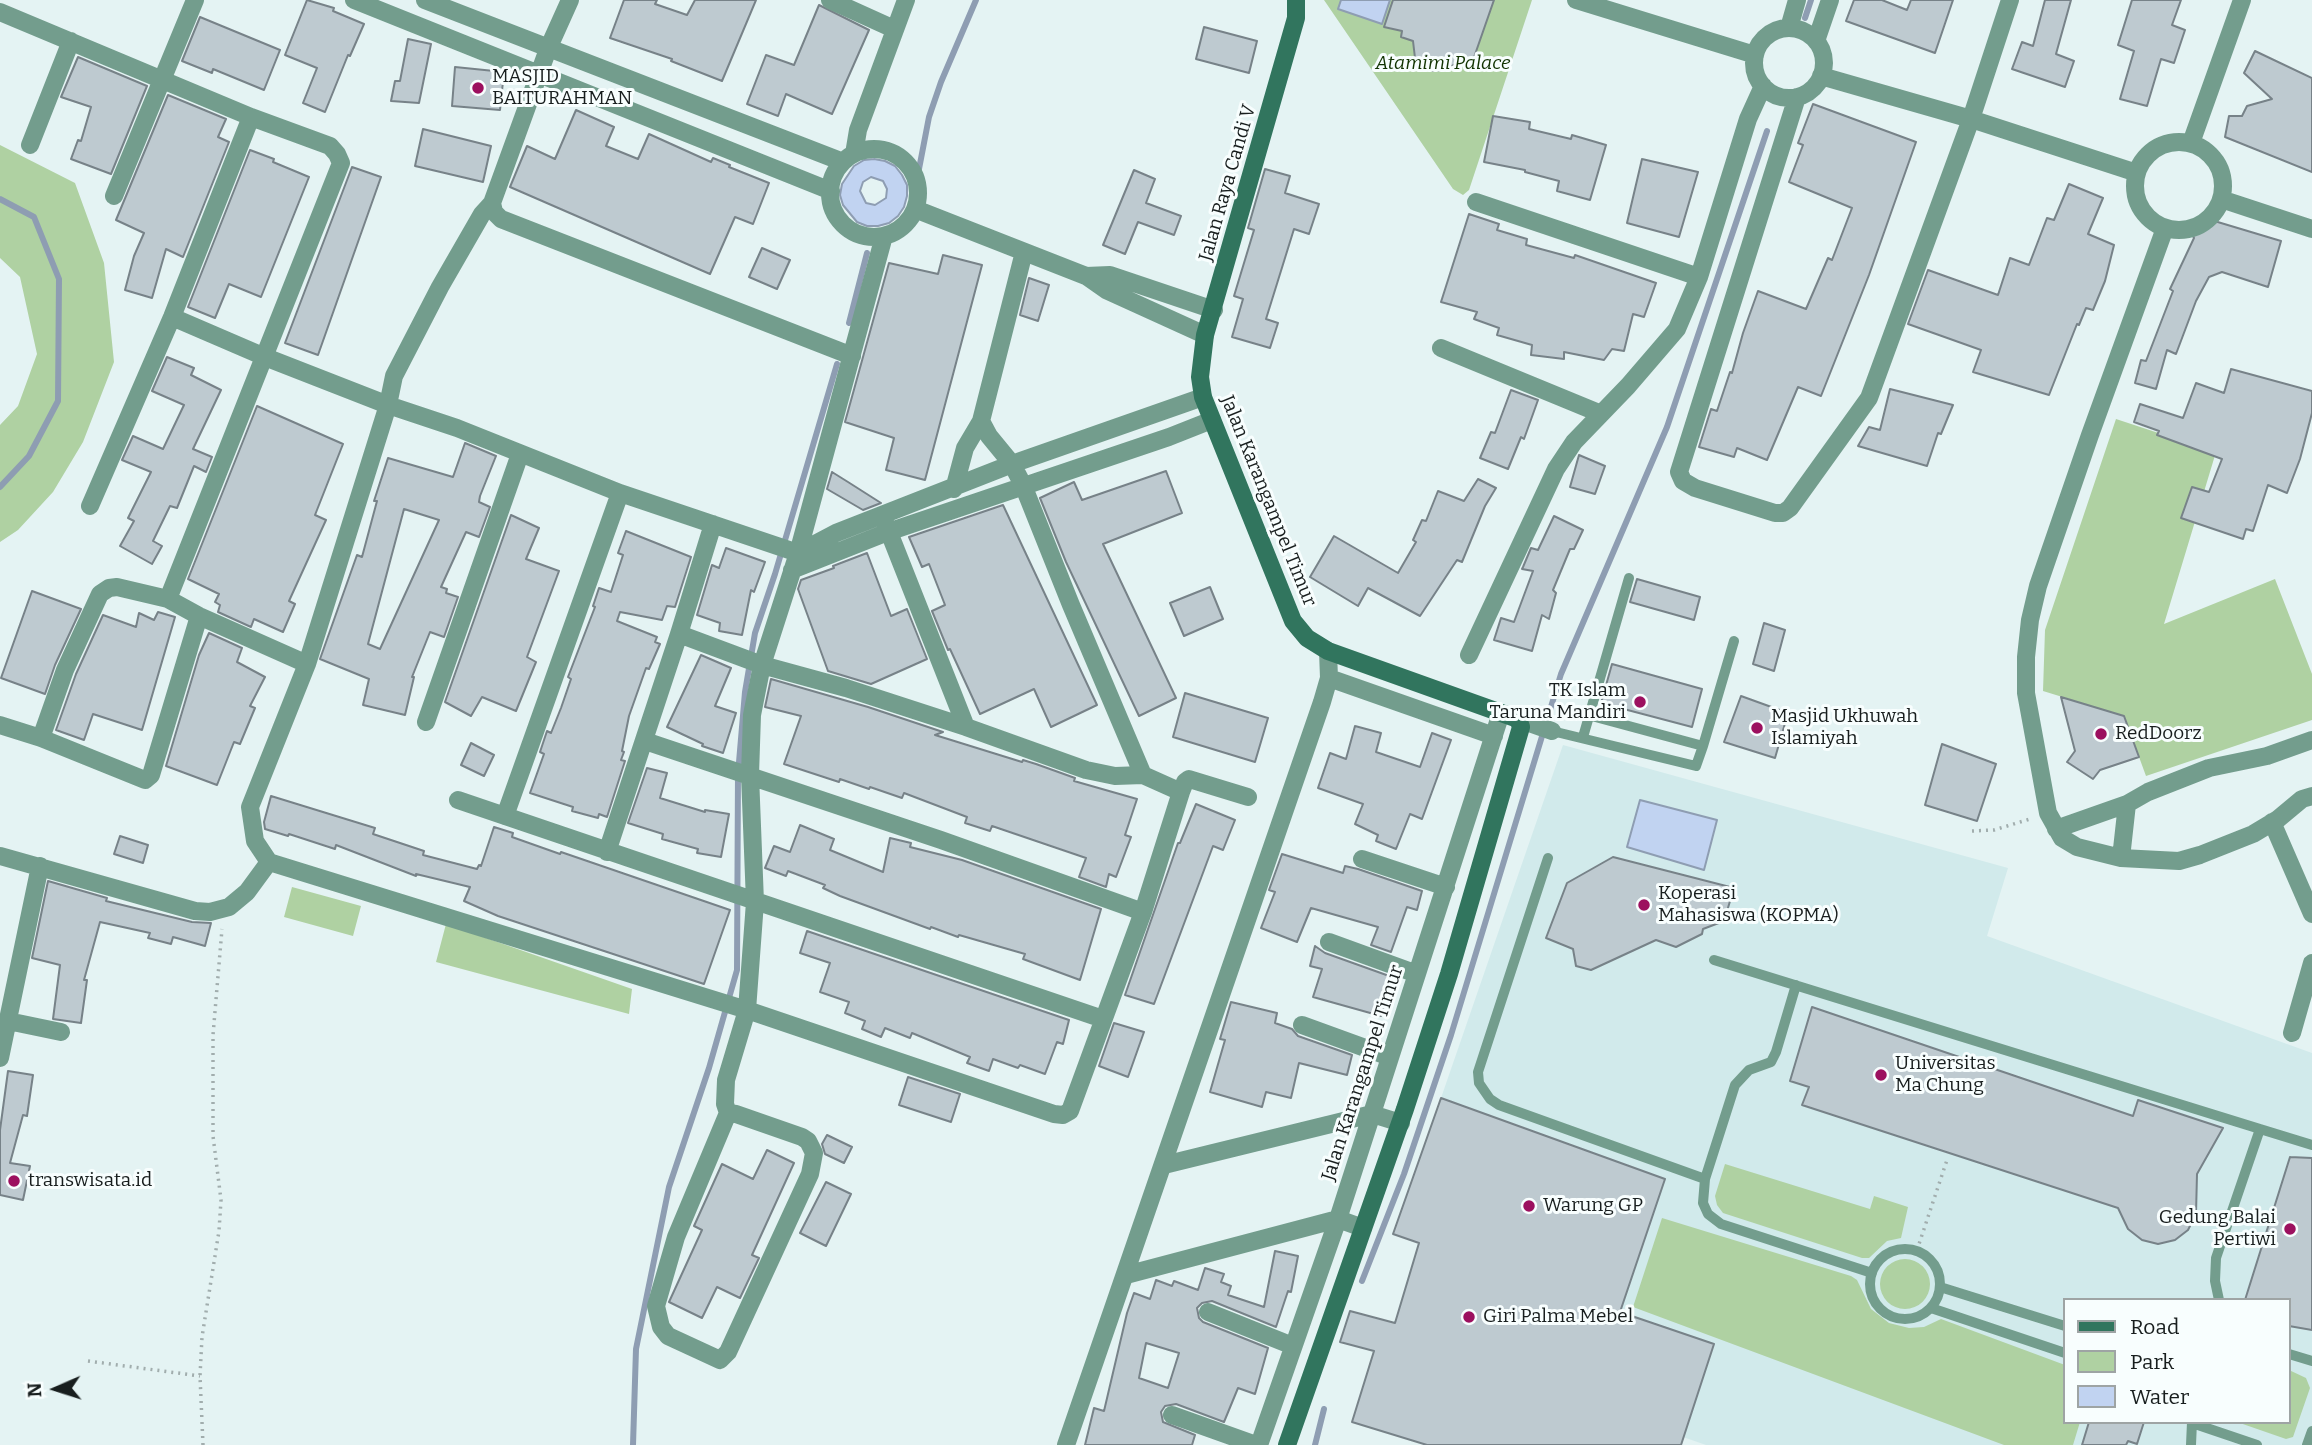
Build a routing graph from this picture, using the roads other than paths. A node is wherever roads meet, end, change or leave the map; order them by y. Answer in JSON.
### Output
{"nodes":[{"id":1,"x":195,"y":0,"type":"edge"},
{"id":2,"x":354,"y":0,"type":"edge"},
{"id":3,"x":425,"y":0,"type":"edge"},
{"id":4,"x":570,"y":0,"type":"edge"},
{"id":5,"x":830,"y":0,"type":"edge"},
{"id":6,"x":906,"y":0,"type":"edge"},
{"id":7,"x":1296,"y":0,"type":"edge"},
{"id":8,"x":1576,"y":0,"type":"edge"},
{"id":9,"x":1797,"y":0,"type":"edge"},
{"id":10,"x":1830,"y":0,"type":"edge"},
{"id":11,"x":2010,"y":0,"type":"edge"},
{"id":12,"x":2242,"y":0,"type":"edge"},
{"id":13,"x":0,"y":12,"type":"edge"},
{"id":14,"x":1789,"y":28,"type":"junction"},
{"id":15,"x":894,"y":29,"type":"junction"},
{"id":16,"x":71,"y":41,"type":"junction"},
{"id":17,"x":1816,"y":41,"type":"junction"},
{"id":18,"x":548,"y":49,"type":"junction"},
{"id":19,"x":1755,"y":55,"type":"junction"},
{"id":20,"x":540,"y":76,"type":"junction"},
{"id":21,"x":1821,"y":76,"type":"junction"},
{"id":22,"x":162,"y":78,"type":"junction"},
{"id":23,"x":1763,"y":86,"type":"junction"},
{"id":24,"x":1797,"y":97,"type":"junction"},
{"id":25,"x":723,"y":115,"type":"junction"},
{"id":26,"x":251,"y":117,"type":"junction"},
{"id":27,"x":1971,"y":119,"type":"junction"},
{"id":28,"x":712,"y":142,"type":"junction"},
{"id":29,"x":2190,"y":143,"type":"junction"},
{"id":30,"x":30,"y":145,"type":"dead end"},
{"id":31,"x":849,"y":158,"type":"junction"},
{"id":32,"x":2137,"y":173,"type":"junction"},
{"id":33,"x":831,"y":191,"type":"junction"},
{"id":34,"x":114,"y":196,"type":"dead end"},
{"id":35,"x":2221,"y":199,"type":"junction"},
{"id":36,"x":1476,"y":202,"type":"dead end"},
{"id":37,"x":492,"y":203,"type":"junction"},
{"id":38,"x":915,"y":209,"type":"junction"},
{"id":39,"x":2165,"y":228,"type":"junction"},
{"id":40,"x":2312,"y":229,"type":"edge"},
{"id":41,"x":884,"y":236,"type":"junction"},
{"id":42,"x":1024,"y":252,"type":"junction"},
{"id":43,"x":1086,"y":276,"type":"junction"},
{"id":44,"x":1699,"y":277,"type":"junction"},
{"id":45,"x":1214,"y":310,"type":"junction"},
{"id":46,"x":172,"y":317,"type":"junction"},
{"id":47,"x":1205,"y":335,"type":"junction"},
{"id":48,"x":1441,"y":348,"type":"dead end"},
{"id":49,"x":852,"y":356,"type":"junction"},
{"id":50,"x":265,"y":357,"type":"junction"},
{"id":51,"x":1200,"y":377,"type":"joint"},
{"id":52,"x":1203,"y":397,"type":"junction"},
{"id":53,"x":388,"y":405,"type":"junction"},
{"id":54,"x":1599,"y":413,"type":"junction"},
{"id":55,"x":1212,"y":419,"type":"junction"},
{"id":56,"x":981,"y":421,"type":"junction"},
{"id":57,"x":520,"y":454,"type":"junction"},
{"id":58,"x":1012,"y":464,"type":"junction"},
{"id":59,"x":1023,"y":485,"type":"junction"},
{"id":60,"x":954,"y":489,"type":"junction"},
{"id":61,"x":620,"y":493,"type":"junction"},
{"id":62,"x":90,"y":506,"type":"dead end"},
{"id":63,"x":713,"y":524,"type":"junction"},
{"id":64,"x":885,"y":524,"type":"junction"},
{"id":65,"x":795,"y":559,"type":"junction"},
{"id":66,"x":1629,"y":578,"type":"dead end"},
{"id":67,"x":168,"y":599,"type":"junction"},
{"id":68,"x":199,"y":615,"type":"junction"},
{"id":69,"x":679,"y":634,"type":"junction"},
{"id":70,"x":1734,"y":641,"type":"dead end"},
{"id":71,"x":1328,"y":651,"type":"junction"},
{"id":72,"x":1469,"y":655,"type":"dead end"},
{"id":73,"x":307,"y":664,"type":"junction"},
{"id":74,"x":761,"y":665,"type":"junction"},
{"id":75,"x":1329,"y":678,"type":"junction"},
{"id":76,"x":1588,"y":715,"type":"junction"},
{"id":77,"x":1517,"y":719,"type":"junction"},
{"id":78,"x":426,"y":722,"type":"dead end"},
{"id":79,"x":0,"y":725,"type":"edge"},
{"id":80,"x":966,"y":727,"type":"junction"},
{"id":81,"x":1552,"y":731,"type":"joint"},
{"id":82,"x":1494,"y":736,"type":"junction"},
{"id":83,"x":1583,"y":737,"type":"junction"},
{"id":84,"x":41,"y":738,"type":"junction"},
{"id":85,"x":2312,"y":740,"type":"edge"},
{"id":86,"x":645,"y":741,"type":"junction"},
{"id":87,"x":1703,"y":746,"type":"junction"},
{"id":88,"x":741,"y":772,"type":"junction"},
{"id":89,"x":1143,"y":775,"type":"junction"},
{"id":90,"x":1181,"y":792,"type":"junction"},
{"id":91,"x":2312,"y":796,"type":"edge"},
{"id":92,"x":1248,"y":797,"type":"dead end"},
{"id":93,"x":458,"y":800,"type":"dead end"},
{"id":94,"x":2127,"y":804,"type":"junction"},
{"id":95,"x":505,"y":816,"type":"junction"},
{"id":96,"x":2052,"y":821,"type":"junction"},
{"id":97,"x":2272,"y":822,"type":"junction"},
{"id":98,"x":607,"y":852,"type":"junction"},
{"id":99,"x":0,"y":856,"type":"edge"},
{"id":100,"x":1548,"y":858,"type":"dead end"},
{"id":101,"x":2121,"y":858,"type":"junction"},
{"id":102,"x":1362,"y":859,"type":"dead end"},
{"id":103,"x":269,"y":862,"type":"junction"},
{"id":104,"x":40,"y":866,"type":"junction"},
{"id":105,"x":1446,"y":887,"type":"junction"},
{"id":106,"x":743,"y":898,"type":"junction"},
{"id":107,"x":1143,"y":912,"type":"junction"},
{"id":108,"x":2312,"y":914,"type":"edge"},
{"id":109,"x":1329,"y":942,"type":"dead end"},
{"id":110,"x":1714,"y":960,"type":"dead end"},
{"id":111,"x":2312,"y":963,"type":"edge"},
{"id":112,"x":1417,"y":974,"type":"junction"},
{"id":113,"x":1796,"y":985,"type":"junction"},
{"id":114,"x":741,"y":1009,"type":"junction"},
{"id":115,"x":1103,"y":1018,"type":"junction"},
{"id":116,"x":8,"y":1021,"type":"junction"},
{"id":117,"x":1302,"y":1025,"type":"dead end"},
{"id":118,"x":61,"y":1032,"type":"dead end"},
{"id":119,"x":2292,"y":1033,"type":"dead end"},
{"id":120,"x":1390,"y":1057,"type":"junction"},
{"id":121,"x":0,"y":1058,"type":"edge"},
{"id":122,"x":728,"y":1113,"type":"junction"},
{"id":123,"x":1372,"y":1114,"type":"junction"},
{"id":124,"x":1401,"y":1123,"type":"junction"},
{"id":125,"x":2260,"y":1129,"type":"junction"},
{"id":126,"x":2312,"y":1145,"type":"edge"},
{"id":127,"x":1164,"y":1165,"type":"junction"},
{"id":128,"x":1704,"y":1179,"type":"junction"},
{"id":129,"x":1338,"y":1219,"type":"junction"},
{"id":130,"x":1363,"y":1228,"type":"junction"},
{"id":131,"x":1872,"y":1273,"type":"junction"},
{"id":132,"x":1126,"y":1275,"type":"junction"},
{"id":133,"x":1940,"y":1287,"type":"junction"},
{"id":134,"x":2219,"y":1298,"type":"edge"},
{"id":135,"x":1931,"y":1308,"type":"junction"},
{"id":136,"x":1208,"y":1312,"type":"dead end"},
{"id":137,"x":2064,"y":1326,"type":"edge"},
{"id":138,"x":1293,"y":1346,"type":"junction"},
{"id":139,"x":2064,"y":1353,"type":"edge"},
{"id":140,"x":2291,"y":1355,"type":"edge"},
{"id":141,"x":2312,"y":1361,"type":"edge"},
{"id":142,"x":1172,"y":1415,"type":"dead end"},
{"id":143,"x":2192,"y":1424,"type":"edge"},
{"id":144,"x":2195,"y":1424,"type":"edge"},
{"id":145,"x":1066,"y":1445,"type":"edge"},
{"id":146,"x":1258,"y":1445,"type":"edge"},
{"id":147,"x":1287,"y":1445,"type":"edge"},
{"id":148,"x":2191,"y":1445,"type":"edge"},
{"id":149,"x":2257,"y":1445,"type":"edge"}],
"edges":[{"from":1,"to":22,"type":"street"},
{"from":2,"to":20,"type":"street"},
{"from":3,"to":18,"type":"street"},
{"from":4,"to":18,"type":"street"},
{"from":5,"to":15,"type":"street"},
{"from":6,"to":15,"type":"street"},
{"from":7,"to":45,"type":"street","name":"Jalan Raya Candi V"},
{"from":8,"to":19,"type":"street"},
{"from":9,"to":14,"type":"street"},
{"from":10,"to":17,"type":"street"},
{"from":11,"to":27,"type":"street"},
{"from":12,"to":29,"type":"street"},
{"from":13,"to":16,"type":"street"},
{"from":14,"to":17,"type":"street"},
{"from":14,"to":19,"type":"street"},
{"from":15,"to":31,"type":"street"},
{"from":16,"to":22,"type":"street"},
{"from":16,"to":30,"type":"street"},
{"from":17,"to":21,"type":"street"},
{"from":18,"to":20,"type":"street"},
{"from":18,"to":25,"type":"street"},
{"from":19,"to":23,"type":"street"},
{"from":20,"to":28,"type":"street"},
{"from":20,"to":37,"type":"street"},
{"from":21,"to":24,"type":"street"},
{"from":21,"to":27,"type":"street"},
{"from":22,"to":26,"type":"street"},
{"from":22,"to":34,"type":"street"},
{"from":23,"to":24,"type":"street"},
{"from":23,"to":44,"type":"street"},
{"from":24,"to":27,"type":"street"},
{"from":25,"to":28,"type":"street"},
{"from":25,"to":31,"type":"street"},
{"from":26,"to":46,"type":"street"},
{"from":26,"to":50,"type":"street"},
{"from":27,"to":32,"type":"street"},
{"from":28,"to":33,"type":"street"},
{"from":29,"to":32,"type":"street"},
{"from":29,"to":35,"type":"street"},
{"from":31,"to":33,"type":"street"},
{"from":31,"to":38,"type":"street"},
{"from":32,"to":39,"type":"street"},
{"from":33,"to":41,"type":"street"},
{"from":35,"to":39,"type":"street"},
{"from":35,"to":40,"type":"street"},
{"from":36,"to":44,"type":"street"},
{"from":37,"to":49,"type":"street"},
{"from":37,"to":53,"type":"street"},
{"from":38,"to":41,"type":"street"},
{"from":38,"to":42,"type":"street"},
{"from":39,"to":96,"type":"street"},
{"from":41,"to":49,"type":"street"},
{"from":42,"to":43,"type":"street"},
{"from":42,"to":56,"type":"street"},
{"from":43,"to":45,"type":"street"},
{"from":43,"to":47,"type":"street"},
{"from":44,"to":54,"type":"street"},
{"from":45,"to":47,"type":"street","name":"Jalan Raya Candi V"},
{"from":46,"to":50,"type":"street"},
{"from":46,"to":62,"type":"street"},
{"from":47,"to":51,"type":"street","name":"Jalan Raya Candi V"},
{"from":48,"to":54,"type":"street"},
{"from":49,"to":65,"type":"street"},
{"from":50,"to":53,"type":"street"},
{"from":50,"to":67,"type":"street"},
{"from":51,"to":52,"type":"street","name":"Jalan Karangampel Timur"},
{"from":52,"to":55,"type":"street","name":"Jalan Karangampel Timur"},
{"from":52,"to":58,"type":"street"},
{"from":53,"to":57,"type":"street"},
{"from":53,"to":73,"type":"street"},
{"from":54,"to":72,"type":"street"},
{"from":55,"to":59,"type":"street"},
{"from":55,"to":71,"type":"street","name":"Jalan Karangampel Timur"},
{"from":56,"to":58,"type":"street"},
{"from":56,"to":60,"type":"street"},
{"from":57,"to":61,"type":"street"},
{"from":57,"to":78,"type":"street"},
{"from":58,"to":59,"type":"street"},
{"from":58,"to":60,"type":"street"},
{"from":59,"to":64,"type":"street"},
{"from":59,"to":89,"type":"street"},
{"from":60,"to":64,"type":"street"},
{"from":61,"to":63,"type":"street"},
{"from":61,"to":95,"type":"street"},
{"from":63,"to":65,"type":"street"},
{"from":63,"to":69,"type":"street"},
{"from":64,"to":65,"type":"street"},
{"from":64,"to":80,"type":"street"},
{"from":65,"to":74,"type":"street"},
{"from":66,"to":76,"type":"lane"},
{"from":67,"to":68,"type":"street"},
{"from":67,"to":84,"type":"street"},
{"from":68,"to":73,"type":"street"},
{"from":68,"to":84,"type":"street"},
{"from":69,"to":74,"type":"street"},
{"from":69,"to":86,"type":"street"},
{"from":70,"to":87,"type":"lane"},
{"from":71,"to":75,"type":"street"},
{"from":71,"to":77,"type":"street","name":"Jalan Karangampel Timur"},
{"from":73,"to":103,"type":"street"},
{"from":74,"to":80,"type":"street"},
{"from":74,"to":88,"type":"street"},
{"from":75,"to":82,"type":"street"},
{"from":75,"to":127,"type":"street"},
{"from":76,"to":83,"type":"lane"},
{"from":76,"to":87,"type":"lane"},
{"from":77,"to":81,"type":"street","name":"Jalan Karangampel Timur"},
{"from":77,"to":82,"type":"street","name":"Jalan Karangampel Timur"},
{"from":77,"to":124,"type":"street"},
{"from":79,"to":84,"type":"street"},
{"from":80,"to":89,"type":"street"},
{"from":81,"to":83,"type":"lane"},
{"from":82,"to":105,"type":"street","name":"Jalan Karangampel Timur"},
{"from":83,"to":87,"type":"lane"},
{"from":85,"to":94,"type":"street"},
{"from":86,"to":88,"type":"street"},
{"from":86,"to":98,"type":"street"},
{"from":88,"to":106,"type":"street"},
{"from":88,"to":107,"type":"street"},
{"from":89,"to":90,"type":"street"},
{"from":90,"to":92,"type":"street"},
{"from":90,"to":107,"type":"street"},
{"from":91,"to":97,"type":"street"},
{"from":93,"to":95,"type":"street"},
{"from":94,"to":96,"type":"street"},
{"from":94,"to":101,"type":"street"},
{"from":95,"to":98,"type":"street"},
{"from":96,"to":101,"type":"street"},
{"from":97,"to":101,"type":"street"},
{"from":97,"to":108,"type":"street"},
{"from":98,"to":106,"type":"street"},
{"from":99,"to":104,"type":"street"},
{"from":100,"to":128,"type":"lane"},
{"from":102,"to":105,"type":"street"},
{"from":103,"to":104,"type":"street"},
{"from":103,"to":114,"type":"street"},
{"from":104,"to":116,"type":"street"},
{"from":105,"to":112,"type":"street","name":"Jalan Karangampel Timur"},
{"from":106,"to":114,"type":"street"},
{"from":106,"to":115,"type":"street"},
{"from":107,"to":115,"type":"street"},
{"from":109,"to":112,"type":"street"},
{"from":110,"to":113,"type":"lane"},
{"from":111,"to":119,"type":"street"},
{"from":112,"to":120,"type":"street","name":"Jalan Karangampel Timur"},
{"from":113,"to":125,"type":"lane"},
{"from":113,"to":128,"type":"lane"},
{"from":114,"to":115,"type":"street"},
{"from":114,"to":122,"type":"street"},
{"from":116,"to":118,"type":"street"},
{"from":116,"to":121,"type":"street"},
{"from":117,"to":120,"type":"street"},
{"from":120,"to":123,"type":"street","name":"Jalan Karangampel Timur"},
{"from":122,"to":122,"type":"street"},
{"from":123,"to":124,"type":"street"},
{"from":123,"to":127,"type":"street"},
{"from":123,"to":129,"type":"street","name":"Jalan Karangampel Timur"},
{"from":124,"to":130,"type":"street"},
{"from":125,"to":126,"type":"lane"},
{"from":125,"to":134,"type":"lane"},
{"from":127,"to":132,"type":"street"},
{"from":128,"to":131,"type":"lane"},
{"from":129,"to":130,"type":"street"},
{"from":129,"to":132,"type":"street"},
{"from":129,"to":138,"type":"street","name":"Jalan Karangampel Timur"},
{"from":130,"to":147,"type":"street"},
{"from":131,"to":133,"type":"lane"},
{"from":131,"to":135,"type":"lane"},
{"from":132,"to":145,"type":"street"},
{"from":133,"to":135,"type":"lane"},
{"from":133,"to":137,"type":"lane"},
{"from":135,"to":139,"type":"lane"},
{"from":136,"to":138,"type":"street"},
{"from":138,"to":146,"type":"street","name":"Jalan Karangampel Timur"},
{"from":140,"to":141,"type":"lane"},
{"from":142,"to":146,"type":"street"},
{"from":143,"to":148,"type":"lane"},
{"from":144,"to":149,"type":"lane"}]}
